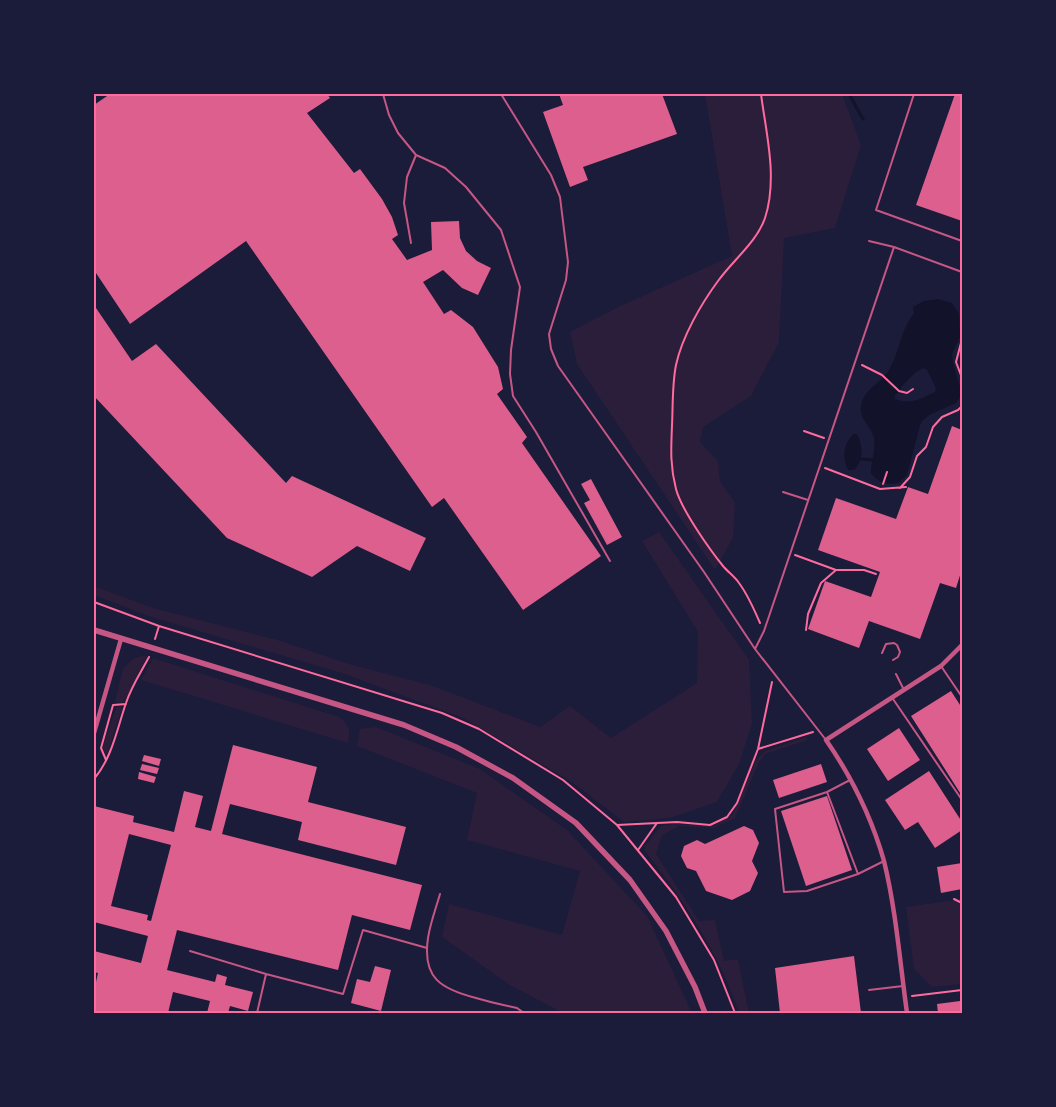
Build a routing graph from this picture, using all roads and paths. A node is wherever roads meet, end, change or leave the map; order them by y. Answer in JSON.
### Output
{"nodes":[{"id":1,"x":383,"y":94,"type":"edge"},
{"id":2,"x":501,"y":94,"type":"edge"},
{"id":3,"x":761,"y":94,"type":"edge"},
{"id":4,"x":914,"y":94,"type":"edge"},
{"id":5,"x":416,"y":155,"type":"junction"},
{"id":6,"x":868,"y":241,"type":"dead end"},
{"id":7,"x":962,"y":241,"type":"edge"},
{"id":8,"x":411,"y":243,"type":"dead end"},
{"id":9,"x":894,"y":247,"type":"junction"},
{"id":10,"x":962,"y":272,"type":"edge"},
{"id":11,"x":962,"y":339,"type":"edge"},
{"id":12,"x":856,"y":362,"type":"junction"},
{"id":13,"x":962,"y":378,"type":"edge"},
{"id":14,"x":913,"y":389,"type":"dead end"},
{"id":15,"x":962,"y":406,"type":"edge"},
{"id":16,"x":804,"y":431,"type":"dead end"},
{"id":17,"x":829,"y":439,"type":"junction"},
{"id":18,"x":820,"y":466,"type":"junction"},
{"id":19,"x":887,"y":472,"type":"dead end"},
{"id":20,"x":883,"y":484,"type":"dead end"},
{"id":21,"x":906,"y":487,"type":"dead end"},
{"id":22,"x":900,"y":488,"type":"junction"},
{"id":23,"x":783,"y":492,"type":"dead end"},
{"id":24,"x":808,"y":500,"type":"junction"},
{"id":25,"x":790,"y":553,"type":"junction"},
{"id":26,"x":610,"y":561,"type":"dead end"},
{"id":27,"x":836,"y":570,"type":"junction"},
{"id":28,"x":876,"y":574,"type":"dead end"},
{"id":29,"x":94,"y":602,"type":"edge"},
{"id":30,"x":159,"y":626,"type":"junction"},
{"id":31,"x":94,"y":630,"type":"edge"},
{"id":32,"x":806,"y":630,"type":"dead end"},
{"id":33,"x":764,"y":631,"type":"junction"},
{"id":34,"x":121,"y":639,"type":"junction"},
{"id":35,"x":155,"y":639,"type":"dead end"},
{"id":36,"x":962,"y":645,"type":"edge"},
{"id":37,"x":755,"y":649,"type":"junction"},
{"id":38,"x":882,"y":653,"type":"dead end"},
{"id":39,"x":149,"y":657,"type":"dead end"},
{"id":40,"x":893,"y":660,"type":"dead end"},
{"id":41,"x":941,"y":666,"type":"junction"},
{"id":42,"x":896,"y":674,"type":"dead end"},
{"id":43,"x":776,"y":676,"type":"junction"},
{"id":44,"x":904,"y":690,"type":"junction"},
{"id":45,"x":962,"y":697,"type":"edge"},
{"id":46,"x":893,"y":698,"type":"junction"},
{"id":47,"x":126,"y":704,"type":"junction"},
{"id":48,"x":818,"y":731,"type":"junction"},
{"id":49,"x":94,"y":733,"type":"edge"},
{"id":50,"x":826,"y":740,"type":"junction"},
{"id":51,"x":758,"y":749,"type":"junction"},
{"id":52,"x":106,"y":760,"type":"junction"},
{"id":53,"x":94,"y":779,"type":"edge"},
{"id":54,"x":850,"y":780,"type":"junction"},
{"id":55,"x":827,"y":792,"type":"junction"},
{"id":56,"x":962,"y":800,"type":"edge"},
{"id":57,"x":657,"y":823,"type":"junction"},
{"id":58,"x":617,"y":825,"type":"junction"},
{"id":59,"x":638,"y":850,"type":"junction"},
{"id":60,"x":884,"y":861,"type":"junction"},
{"id":61,"x":858,"y":874,"type":"junction"},
{"id":62,"x":440,"y":894,"type":"dead end"},
{"id":63,"x":954,"y":899,"type":"dead end"},
{"id":64,"x":962,"y":903,"type":"edge"},
{"id":65,"x":427,"y":948,"type":"junction"},
{"id":66,"x":190,"y":951,"type":"dead end"},
{"id":67,"x":266,"y":974,"type":"junction"},
{"id":68,"x":903,"y":986,"type":"junction"},
{"id":69,"x":869,"y":990,"type":"dead end"},
{"id":70,"x":962,"y":990,"type":"edge"},
{"id":71,"x":904,"y":997,"type":"junction"},
{"id":72,"x":256,"y":1013,"type":"edge"},
{"id":73,"x":524,"y":1013,"type":"edge"},
{"id":74,"x":705,"y":1013,"type":"edge"},
{"id":75,"x":735,"y":1013,"type":"edge"},
{"id":76,"x":907,"y":1013,"type":"edge"}],
"edges":[{"from":1,"to":5,"type":"lane"},
{"from":2,"to":37,"type":"lane"},
{"from":3,"to":33,"type":"path"},
{"from":4,"to":7,"type":"lane"},
{"from":5,"to":8,"type":"lane"},
{"from":5,"to":26,"type":"lane"},
{"from":6,"to":9,"type":"lane"},
{"from":9,"to":10,"type":"lane"},
{"from":9,"to":12,"type":"lane"},
{"from":11,"to":13,"type":"path"},
{"from":12,"to":14,"type":"path"},
{"from":12,"to":17,"type":"lane"},
{"from":15,"to":22,"type":"path"},
{"from":16,"to":17,"type":"path"},
{"from":17,"to":18,"type":"lane"},
{"from":18,"to":22,"type":"path"},
{"from":18,"to":24,"type":"lane"},
{"from":19,"to":20,"type":"path"},
{"from":21,"to":22,"type":"path"},
{"from":23,"to":24,"type":"lane"},
{"from":24,"to":25,"type":"lane"},
{"from":25,"to":27,"type":"path"},
{"from":25,"to":33,"type":"lane"},
{"from":27,"to":28,"type":"path"},
{"from":27,"to":32,"type":"path"},
{"from":29,"to":30,"type":"path"},
{"from":30,"to":35,"type":"path"},
{"from":30,"to":58,"type":"path"},
{"from":31,"to":34,"type":"street"},
{"from":33,"to":37,"type":"lane"},
{"from":34,"to":49,"type":"street"},
{"from":34,"to":74,"type":"street"},
{"from":36,"to":41,"type":"street"},
{"from":37,"to":43,"type":"lane"},
{"from":38,"to":40,"type":"lane"},
{"from":39,"to":47,"type":"path"},
{"from":41,"to":44,"type":"street"},
{"from":41,"to":45,"type":"lane"},
{"from":42,"to":44,"type":"lane"},
{"from":43,"to":48,"type":"lane"},
{"from":43,"to":51,"type":"path"},
{"from":44,"to":46,"type":"street"},
{"from":46,"to":50,"type":"street"},
{"from":46,"to":56,"type":"lane"},
{"from":47,"to":52,"type":"path"},
{"from":47,"to":52,"type":"path"},
{"from":48,"to":50,"type":"lane"},
{"from":48,"to":51,"type":"path"},
{"from":50,"to":54,"type":"street"},
{"from":51,"to":57,"type":"path"},
{"from":52,"to":53,"type":"path"},
{"from":54,"to":55,"type":"lane"},
{"from":54,"to":60,"type":"street"},
{"from":55,"to":61,"type":"lane"},
{"from":55,"to":61,"type":"lane"},
{"from":57,"to":58,"type":"path"},
{"from":57,"to":59,"type":"path"},
{"from":58,"to":59,"type":"path"},
{"from":59,"to":75,"type":"path"},
{"from":60,"to":61,"type":"lane"},
{"from":60,"to":68,"type":"street"},
{"from":62,"to":65,"type":"lane"},
{"from":63,"to":64,"type":"path"},
{"from":65,"to":67,"type":"lane"},
{"from":65,"to":73,"type":"lane"},
{"from":66,"to":67,"type":"lane"},
{"from":67,"to":72,"type":"lane"},
{"from":68,"to":69,"type":"lane"},
{"from":68,"to":71,"type":"street"},
{"from":70,"to":71,"type":"path"},
{"from":71,"to":76,"type":"street"}]}
